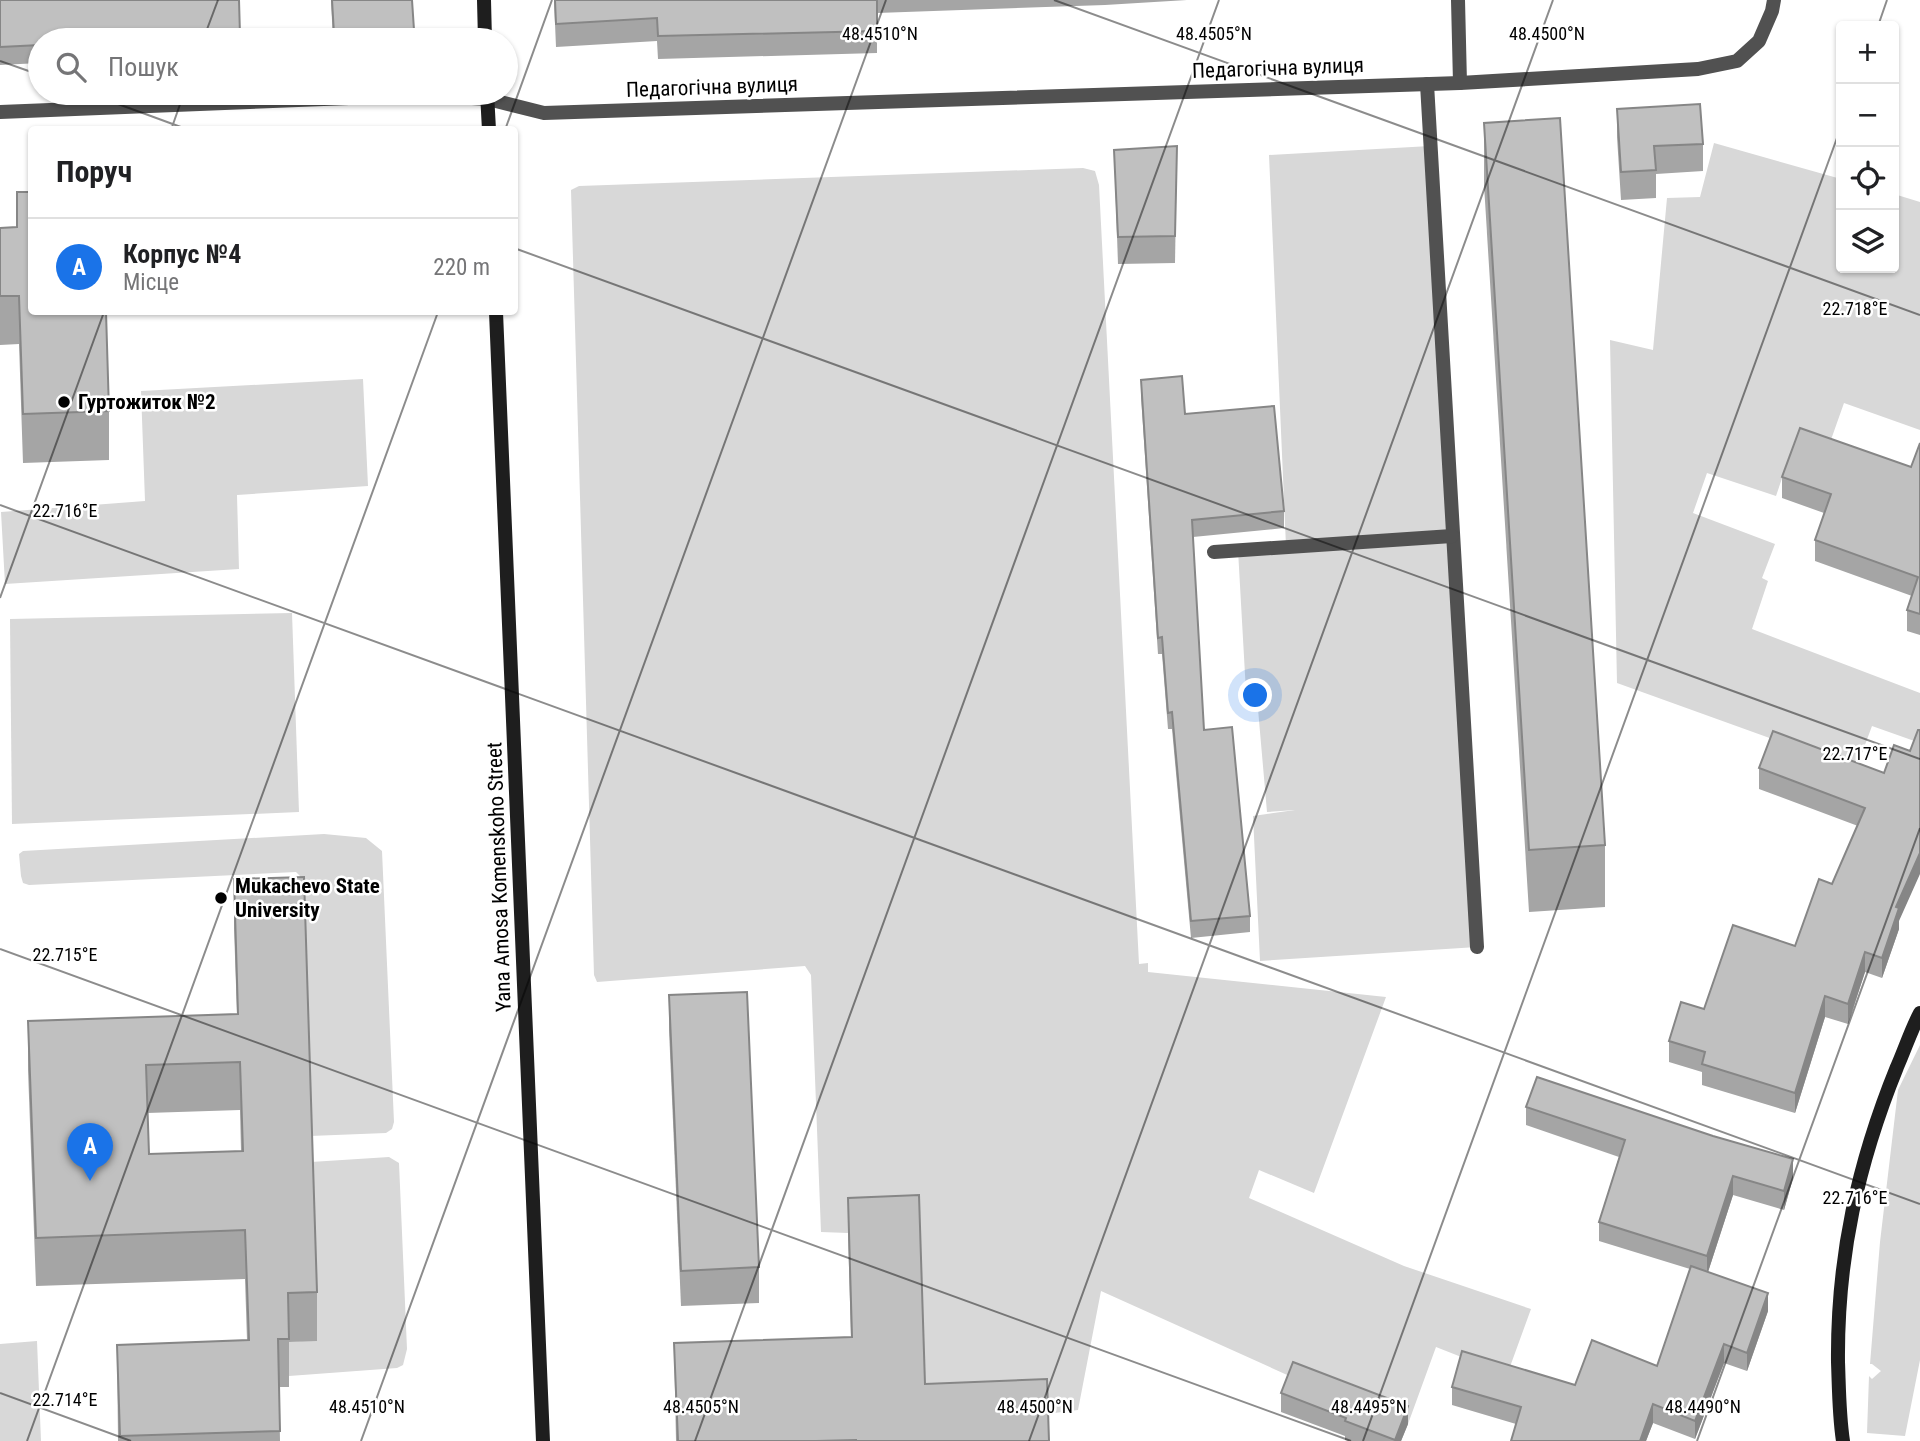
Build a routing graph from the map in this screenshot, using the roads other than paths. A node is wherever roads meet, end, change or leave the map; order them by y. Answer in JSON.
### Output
{"nodes":[{"id":1,"x":484,"y":0,"type":"edge"},
{"id":2,"x":1458,"y":0,"type":"edge"},
{"id":3,"x":1774,"y":0,"type":"edge"},
{"id":4,"x":485,"y":28,"type":"edge"},
{"id":5,"x":1460,"y":83,"type":"junction"},
{"id":6,"x":1427,"y":84,"type":"junction"},
{"id":7,"x":175,"y":105,"type":"edge"},
{"id":8,"x":488,"y":105,"type":"edge"},
{"id":9,"x":517,"y":105,"type":"edge"},
{"id":10,"x":0,"y":112,"type":"edge"},
{"id":11,"x":489,"y":126,"type":"edge"},
{"id":12,"x":496,"y":315,"type":"edge"},
{"id":13,"x":1452,"y":536,"type":"junction"},
{"id":14,"x":1214,"y":552,"type":"dead end"},
{"id":15,"x":1477,"y":947,"type":"dead end"},
{"id":16,"x":1920,"y":1013,"type":"edge"},
{"id":17,"x":543,"y":1441,"type":"edge"},
{"id":18,"x":1843,"y":1441,"type":"edge"}],
"edges":[{"from":1,"to":4,"type":"street"},
{"from":2,"to":5,"type":"street"},
{"from":3,"to":5,"type":"street","name":"Педагогічна вулиця"},
{"from":5,"to":6,"type":"street","name":"Педагогічна вулиця"},
{"from":6,"to":9,"type":"street","name":"Педагогічна вулиця"},
{"from":6,"to":13,"type":"street"},
{"from":7,"to":10,"type":"street","name":"Педагогічна вулиця"},
{"from":8,"to":11,"type":"street"},
{"from":12,"to":17,"type":"street","name":"Yana Amosa Komenskoho Street"},
{"from":13,"to":14,"type":"street"},
{"from":13,"to":15,"type":"street"},
{"from":16,"to":18,"type":"street"}]}
